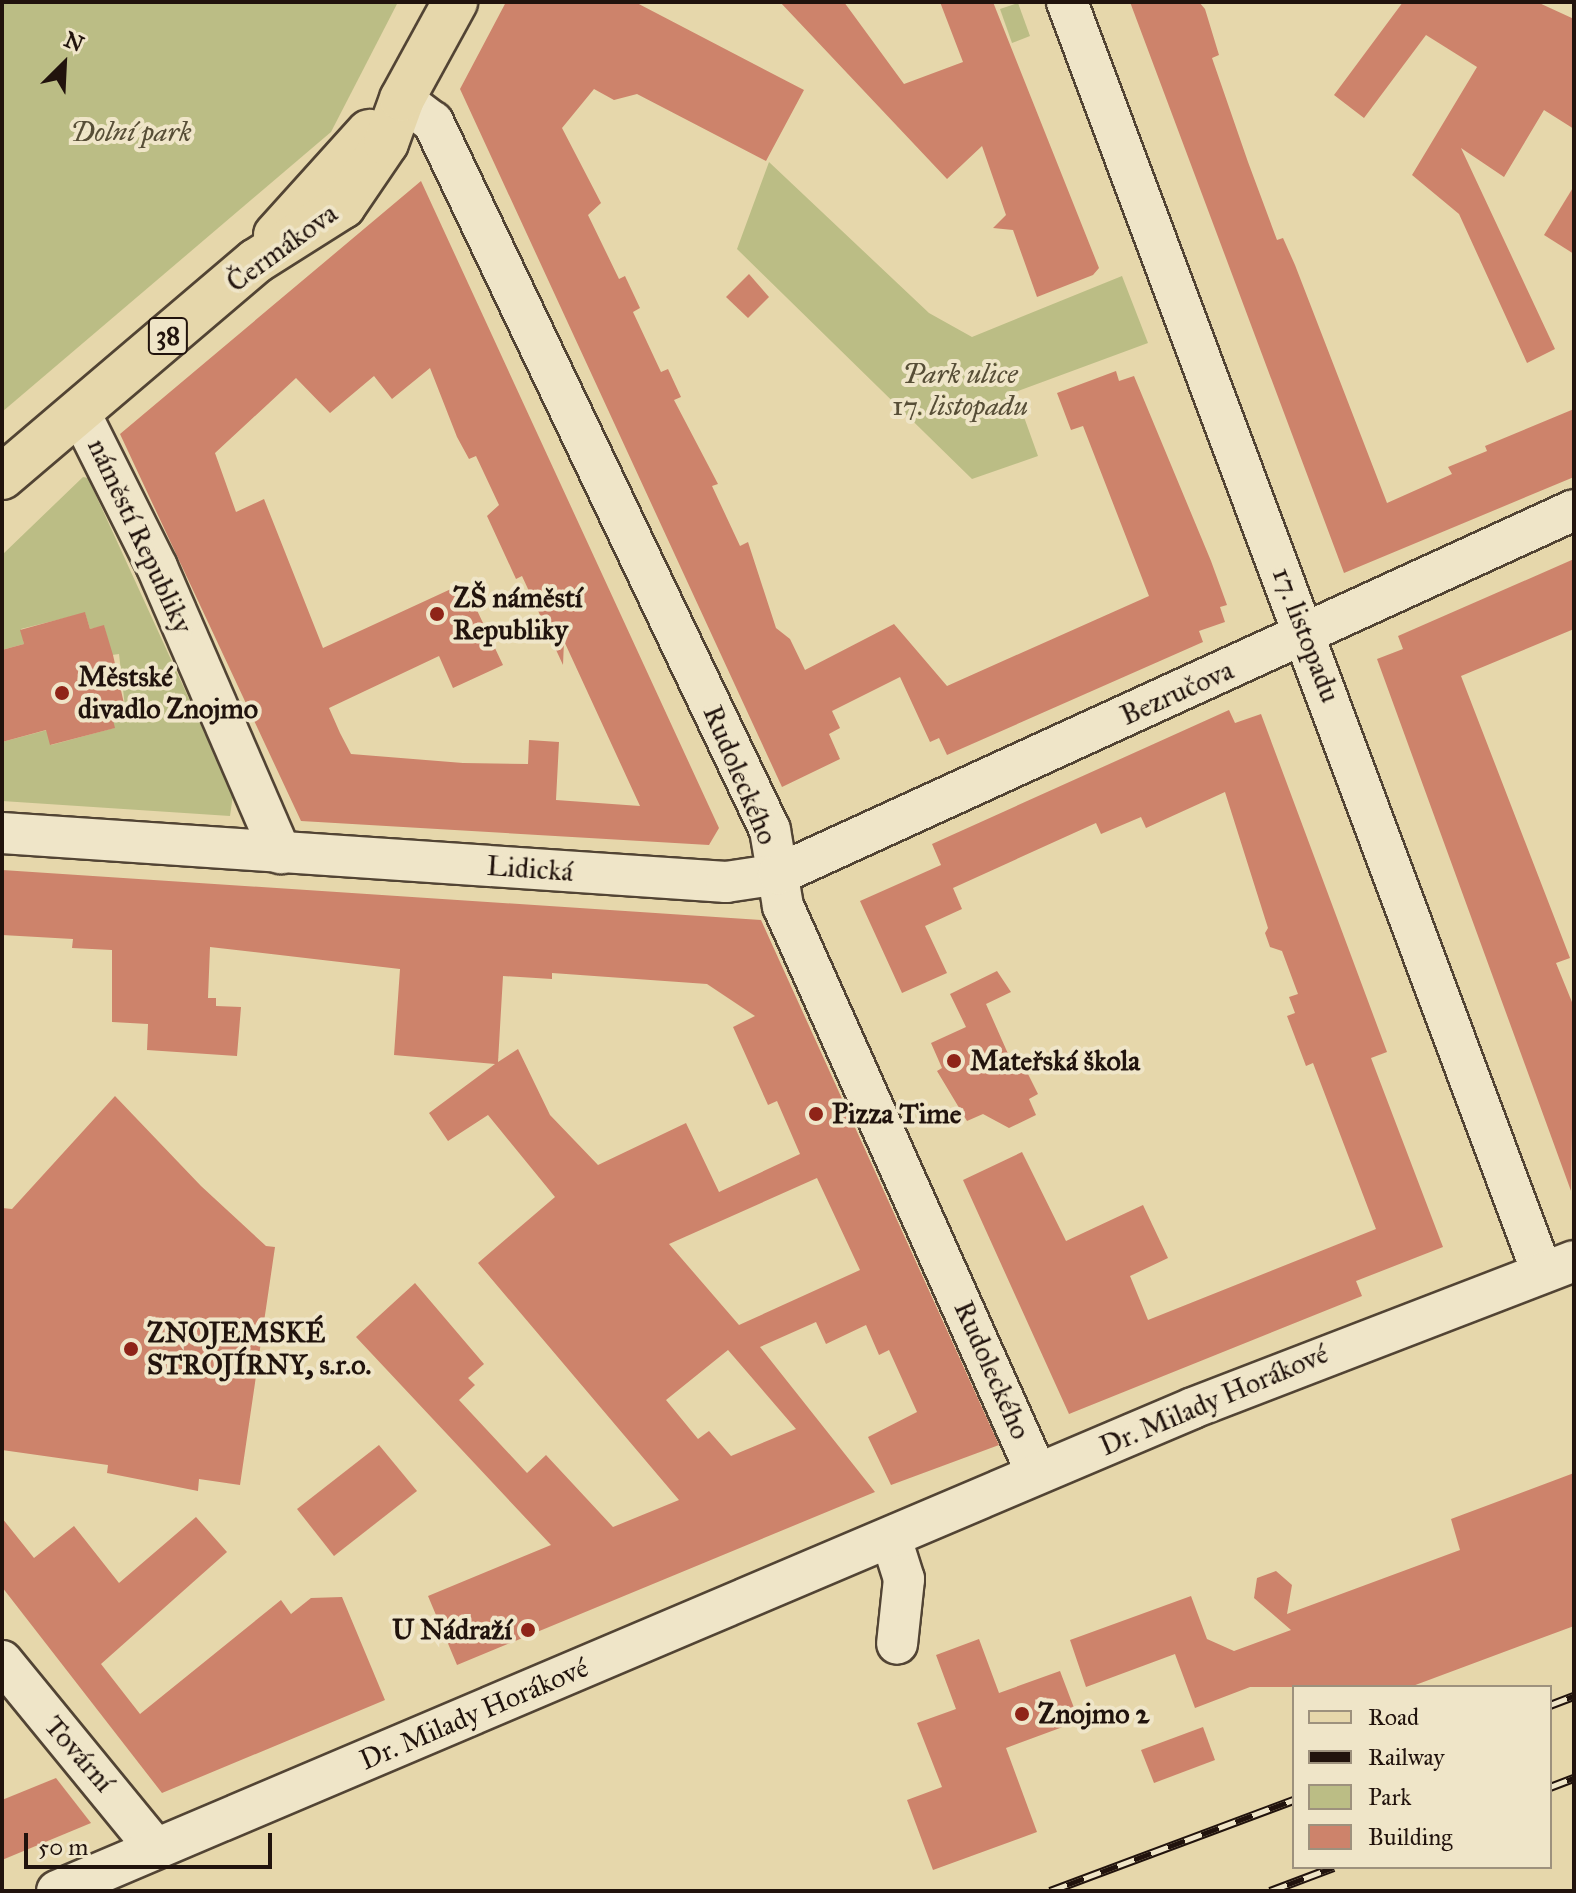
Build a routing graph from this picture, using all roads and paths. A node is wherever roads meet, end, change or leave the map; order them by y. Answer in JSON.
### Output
{"nodes":[{"id":1,"x":455,"y":2,"type":"edge"},
{"id":2,"x":1067,"y":2,"type":"edge"},
{"id":3,"x":402,"y":99,"type":"junction"},
{"id":4,"x":79,"y":411,"type":"junction"},
{"id":5,"x":2,"y":477,"type":"edge"},
{"id":6,"x":1574,"y":510,"type":"edge"},
{"id":7,"x":1307,"y":634,"type":"junction"},
{"id":8,"x":2,"y":833,"type":"edge"},
{"id":9,"x":281,"y":853,"type":"junction"},
{"id":10,"x":779,"y":874,"type":"junction"},
{"id":11,"x":1557,"y":1266,"type":"edge"},
{"id":12,"x":1037,"y":1474,"type":"junction"},
{"id":13,"x":891,"y":1538,"type":"junction"},
{"id":14,"x":897,"y":1644,"type":"dead end"},
{"id":15,"x":2,"y":1661,"type":"edge"},
{"id":16,"x":155,"y":1848,"type":"junction"},
{"id":17,"x":57,"y":1891,"type":"edge"}],
"edges":[{"from":1,"to":3,"type":"main road","number":"38"},
{"from":2,"to":7,"type":"street","name":"17. listopadu"},
{"from":3,"to":4,"type":"main road","name":"Čermákova","number":"38"},
{"from":3,"to":10,"type":"street","name":"Rudoleckého"},
{"from":4,"to":5,"type":"main road","name":"náměstí Republiky","number":"38"},
{"from":4,"to":9,"type":"street","name":"náměstí Republiky"},
{"from":6,"to":7,"type":"street","name":"Bezručova"},
{"from":7,"to":10,"type":"street","name":"Bezručova"},
{"from":7,"to":11,"type":"street","name":"17. listopadu"},
{"from":8,"to":9,"type":"street"},
{"from":9,"to":10,"type":"street","name":"Lidická"},
{"from":10,"to":12,"type":"street","name":"Rudoleckého"},
{"from":11,"to":12,"type":"street","name":"Dr. Milady Horákové"},
{"from":12,"to":13,"type":"street","name":"Dr. Milady Horákové"},
{"from":13,"to":14,"type":"street"},
{"from":13,"to":16,"type":"street","name":"Dr. Milady Horákové"},
{"from":15,"to":16,"type":"street","name":"Tovární"},
{"from":16,"to":17,"type":"street","name":"Dr. Milady Horákové"}]}
